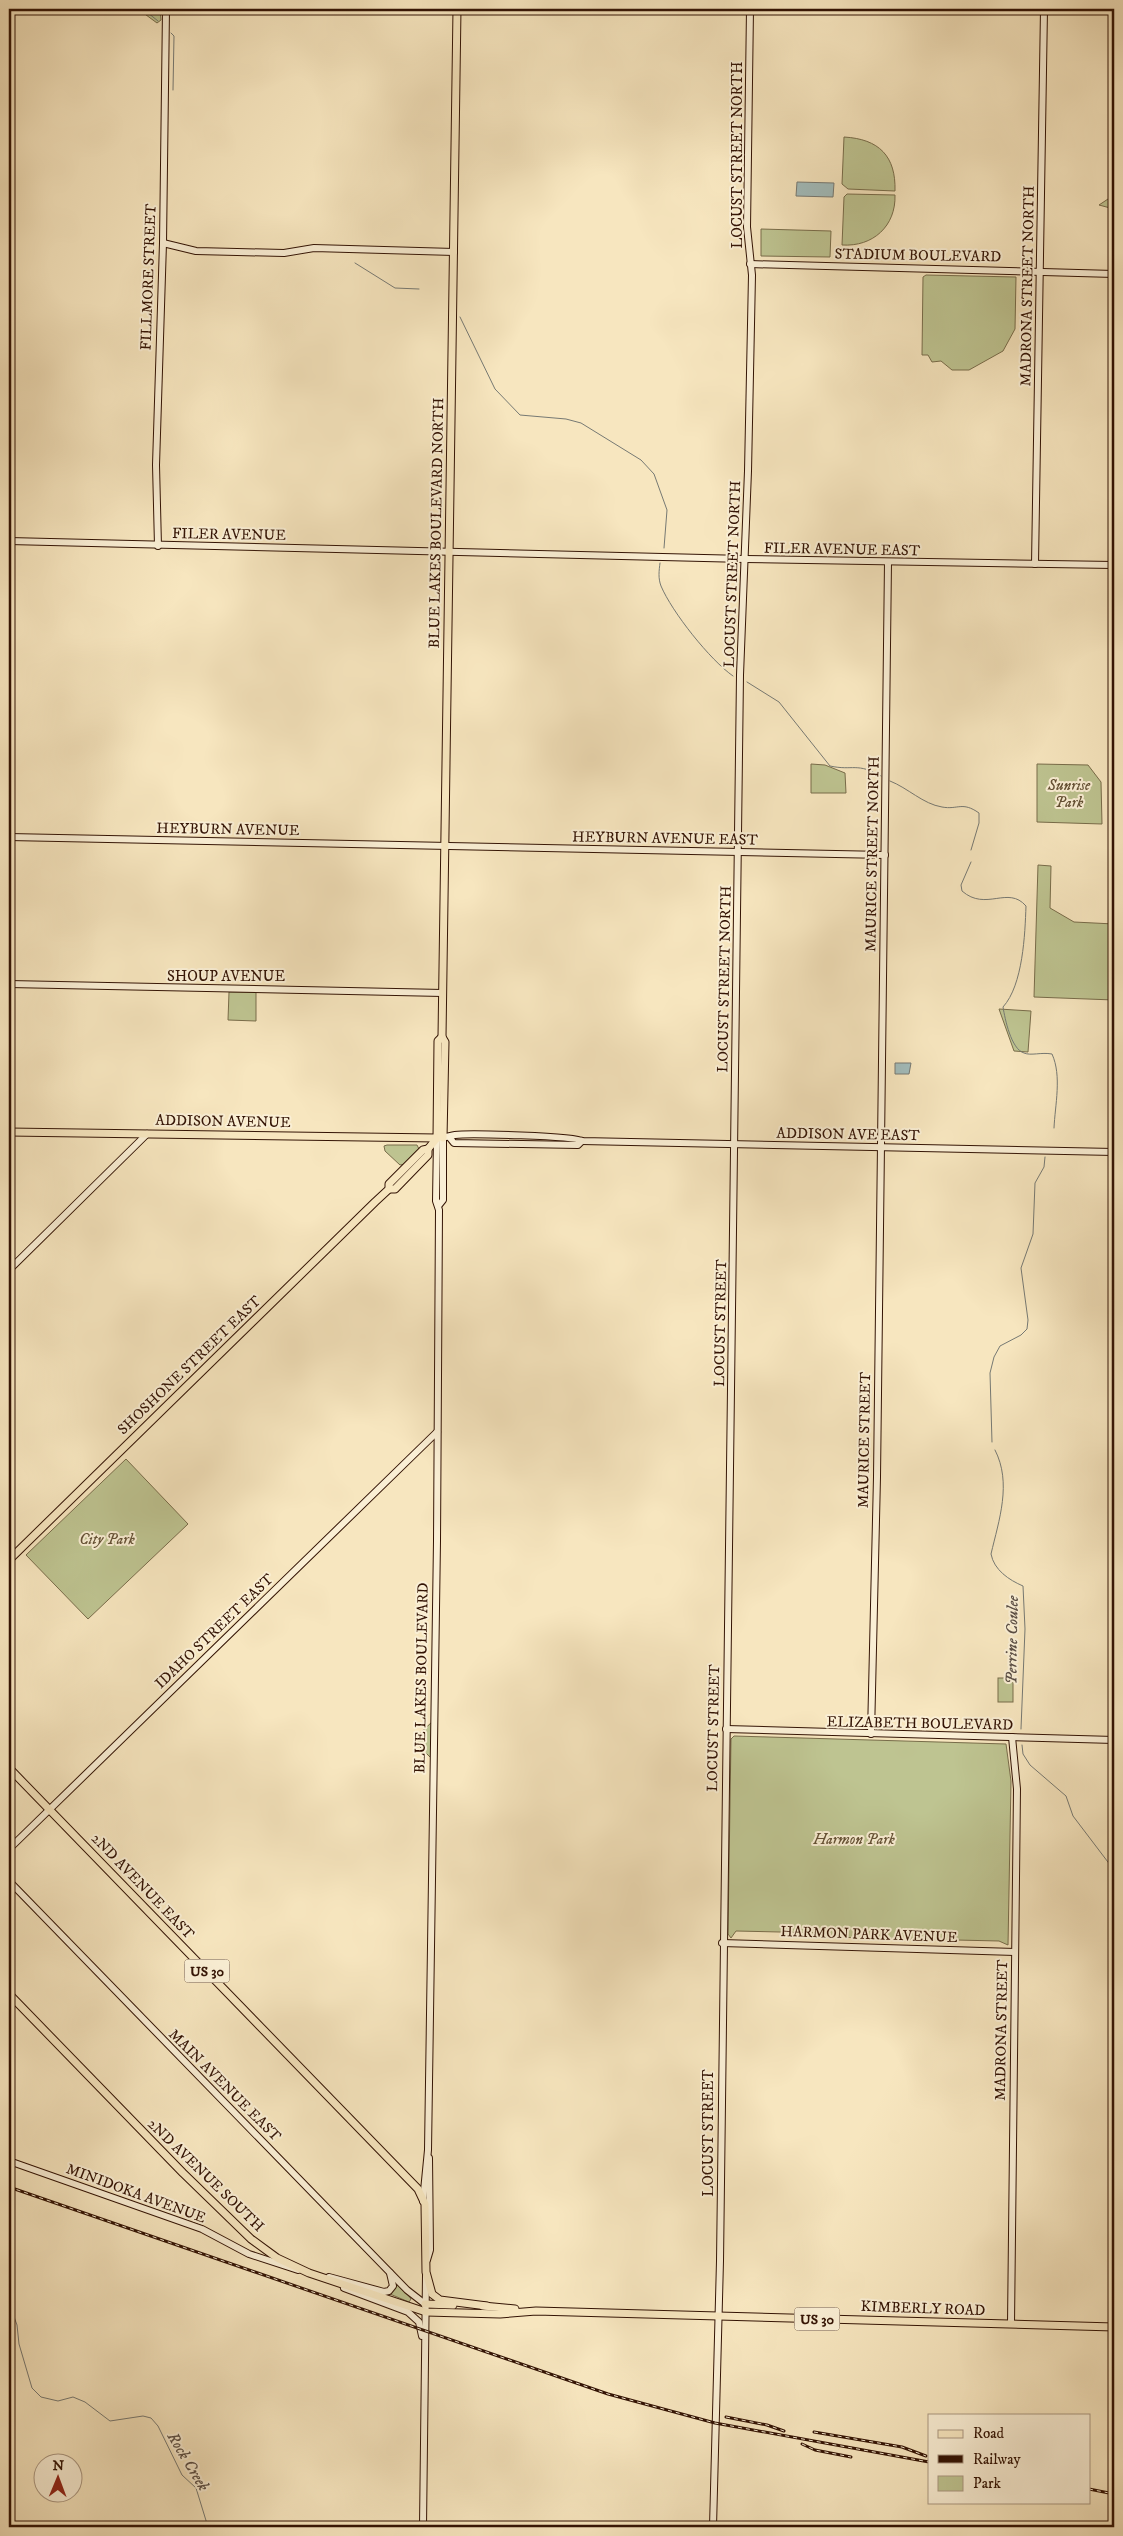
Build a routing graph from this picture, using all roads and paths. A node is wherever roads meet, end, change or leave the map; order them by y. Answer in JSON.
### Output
{"nodes":[{"id":1,"x":166,"y":9,"type":"edge"},
{"id":2,"x":457,"y":9,"type":"edge"},
{"id":3,"x":750,"y":9,"type":"edge"},
{"id":4,"x":1044,"y":9,"type":"edge"},
{"id":5,"x":163,"y":243,"type":"junction"},
{"id":6,"x":454,"y":252,"type":"junction"},
{"id":7,"x":750,"y":264,"type":"junction"},
{"id":8,"x":1040,"y":270,"type":"junction"},
{"id":9,"x":1114,"y":274,"type":"edge"},
{"id":10,"x":9,"y":541,"type":"edge"},
{"id":11,"x":158,"y":546,"type":"junction"},
{"id":12,"x":450,"y":553,"type":"junction"},
{"id":13,"x":745,"y":560,"type":"junction"},
{"id":14,"x":888,"y":562,"type":"junction"},
{"id":15,"x":1035,"y":564,"type":"junction"},
{"id":16,"x":1114,"y":565,"type":"edge"},
{"id":17,"x":9,"y":837,"type":"edge"},
{"id":18,"x":446,"y":847,"type":"junction"},
{"id":19,"x":738,"y":851,"type":"junction"},
{"id":20,"x":885,"y":856,"type":"junction"},
{"id":21,"x":9,"y":984,"type":"edge"},
{"id":22,"x":443,"y":992,"type":"junction"},
{"id":23,"x":9,"y":1132,"type":"edge"},
{"id":24,"x":148,"y":1134,"type":"junction"},
{"id":25,"x":443,"y":1138,"type":"junction"},
{"id":26,"x":736,"y":1142,"type":"junction"},
{"id":27,"x":882,"y":1146,"type":"junction"},
{"id":28,"x":1114,"y":1152,"type":"edge"},
{"id":29,"x":9,"y":1270,"type":"edge"},
{"id":30,"x":437,"y":1432,"type":"junction"},
{"id":31,"x":9,"y":1560,"type":"edge"},
{"id":32,"x":726,"y":1729,"type":"junction"},
{"id":33,"x":871,"y":1734,"type":"junction"},
{"id":34,"x":1012,"y":1737,"type":"junction"},
{"id":35,"x":1114,"y":1740,"type":"edge"},
{"id":36,"x":9,"y":1768,"type":"edge"},
{"id":37,"x":49,"y":1809,"type":"junction"},
{"id":38,"x":9,"y":1849,"type":"edge"},
{"id":39,"x":9,"y":1881,"type":"edge"},
{"id":40,"x":722,"y":1943,"type":"junction"},
{"id":41,"x":1015,"y":1952,"type":"junction"},
{"id":42,"x":9,"y":1994,"type":"edge"},
{"id":43,"x":428,"y":2150,"type":"junction"},
{"id":44,"x":9,"y":2161,"type":"edge"},
{"id":45,"x":423,"y":2197,"type":"junction"},
{"id":46,"x":426,"y":2263,"type":"junction"},
{"id":47,"x":387,"y":2268,"type":"junction"},
{"id":48,"x":426,"y":2272,"type":"junction"},
{"id":49,"x":311,"y":2274,"type":"junction"},
{"id":50,"x":325,"y":2276,"type":"junction"},
{"id":51,"x":487,"y":2306,"type":"junction"},
{"id":52,"x":426,"y":2308,"type":"junction"},
{"id":53,"x":520,"y":2310,"type":"junction"},
{"id":54,"x":718,"y":2316,"type":"junction"},
{"id":55,"x":1011,"y":2324,"type":"junction"},
{"id":56,"x":1114,"y":2327,"type":"edge"},
{"id":57,"x":425,"y":2354,"type":"junction"},
{"id":58,"x":423,"y":2527,"type":"edge"},
{"id":59,"x":713,"y":2527,"type":"edge"}],
"edges":[{"from":1,"to":5,"type":"street","name":"FILLMORE STREET"},
{"from":2,"to":6,"type":"main road","name":"BLUE LAKES BOULEVARD NORTH"},
{"from":3,"to":7,"type":"street","name":"LOCUST STREET NORTH"},
{"from":4,"to":8,"type":"street","name":"MADRONA STREET NORTH"},
{"from":5,"to":6,"type":"street"},
{"from":5,"to":11,"type":"street","name":"FILLMORE STREET"},
{"from":6,"to":12,"type":"main road","name":"BLUE LAKES BOULEVARD NORTH"},
{"from":7,"to":8,"type":"street","name":"STADIUM BOULEVARD"},
{"from":7,"to":13,"type":"street","name":"LOCUST STREET NORTH"},
{"from":8,"to":9,"type":"street","name":"STADIUM BOULEVARD"},
{"from":8,"to":15,"type":"street","name":"MADRONA STREET NORTH"},
{"from":10,"to":11,"type":"street","name":"FILER AVENUE"},
{"from":11,"to":12,"type":"street","name":"FILER AVENUE"},
{"from":12,"to":13,"type":"street","name":"FILER AVENUE EAST"},
{"from":12,"to":18,"type":"main road","name":"BLUE LAKES BOULEVARD NORTH"},
{"from":13,"to":14,"type":"street","name":"FILER AVENUE EAST"},
{"from":13,"to":19,"type":"street","name":"LOCUST STREET NORTH"},
{"from":14,"to":15,"type":"street","name":"FILER AVENUE EAST"},
{"from":14,"to":20,"type":"street","name":"MAURICE STREET NORTH"},
{"from":15,"to":16,"type":"street","name":"FILER AVENUE EAST"},
{"from":17,"to":18,"type":"street","name":"HEYBURN AVENUE"},
{"from":18,"to":19,"type":"street","name":"HEYBURN AVENUE EAST"},
{"from":18,"to":22,"type":"main road","name":"BLUE LAKES BOULEVARD NORTH"},
{"from":19,"to":20,"type":"street","name":"HEYBURN AVENUE EAST"},
{"from":19,"to":26,"type":"street","name":"LOCUST STREET NORTH"},
{"from":20,"to":27,"type":"street","name":"MAURICE STREET NORTH"},
{"from":21,"to":22,"type":"street","name":"SHOUP AVENUE"},
{"from":22,"to":25,"type":"main road","name":"BLUE LAKES BOULEVARD NORTH"},
{"from":23,"to":24,"type":"main road","name":"ADDISON AVENUE"},
{"from":24,"to":25,"type":"main road","name":"ADDISON AVENUE"},
{"from":24,"to":29,"type":"street"},
{"from":25,"to":26,"type":"street","name":"ADDISON AVE EAST"},
{"from":25,"to":30,"type":"street","name":"BLUE LAKES BOULEVARD"},
{"from":25,"to":31,"type":"main road","name":"SHOSHONE STREET EAST"},
{"from":26,"to":27,"type":"street","name":"ADDISON AVE EAST"},
{"from":26,"to":32,"type":"street","name":"LOCUST STREET"},
{"from":27,"to":28,"type":"street","name":"ADDISON AVE EAST"},
{"from":27,"to":33,"type":"street","name":"MAURICE STREET"},
{"from":30,"to":37,"type":"street","name":"IDAHO STREET EAST"},
{"from":30,"to":43,"type":"street","name":"BLUE LAKES BOULEVARD"},
{"from":32,"to":33,"type":"street","name":"ELIZABETH BOULEVARD"},
{"from":32,"to":40,"type":"street","name":"LOCUST STREET"},
{"from":33,"to":34,"type":"street","name":"ELIZABETH BOULEVARD"},
{"from":34,"to":35,"type":"street","name":"ELIZABETH BOULEVARD"},
{"from":34,"to":41,"type":"street","name":"MADRONA STREET"},
{"from":36,"to":37,"type":"main road","name":"2ND AVENUE EAST","number":"US 30"},
{"from":37,"to":38,"type":"street","name":"IDAHO STREET EAST"},
{"from":37,"to":45,"type":"main road","name":"2ND AVENUE EAST","number":"US 30"},
{"from":39,"to":47,"type":"street","name":"MAIN AVENUE EAST"},
{"from":40,"to":41,"type":"street","name":"HARMON PARK AVENUE"},
{"from":40,"to":54,"type":"street","name":"LOCUST STREET"},
{"from":41,"to":55,"type":"street","name":"MADRONA STREET"},
{"from":42,"to":49,"type":"main road","name":"2ND AVENUE SOUTH","number":"US 30"},
{"from":43,"to":45,"type":"street"},
{"from":43,"to":46,"type":"street"},
{"from":44,"to":49,"type":"street","name":"MINIDOKA AVENUE"},
{"from":45,"to":46,"type":"main road"},
{"from":46,"to":48,"type":"main road"},
{"from":47,"to":50,"type":"street"},
{"from":47,"to":52,"type":"street","name":"MAIN AVENUE EAST"},
{"from":48,"to":51,"type":"main road"},
{"from":48,"to":52,"type":"street"},
{"from":49,"to":50,"type":"main road","name":"2ND AVENUE SOUTH","number":"US 30"},
{"from":49,"to":57,"type":"street","name":"MINIDOKA AVENUE"},
{"from":50,"to":52,"type":"main road","name":"2ND AVENUE SOUTH","number":"US 30"},
{"from":51,"to":52,"type":"main road","name":"KIMBERLY ROAD","number":"US 30"},
{"from":51,"to":53,"type":"main road","name":"KIMBERLY ROAD","number":"US 30"},
{"from":52,"to":53,"type":"main road","name":"KIMBERLY ROAD","number":"US 30"},
{"from":52,"to":57,"type":"street"},
{"from":53,"to":54,"type":"main road","name":"KIMBERLY ROAD","number":"US 30"},
{"from":54,"to":55,"type":"main road","name":"KIMBERLY ROAD","number":"US 30"},
{"from":54,"to":59,"type":"street","name":"LOCUST STREET"},
{"from":55,"to":56,"type":"main road","name":"KIMBERLY ROAD","number":"US 30"},
{"from":57,"to":58,"type":"street"}]}
